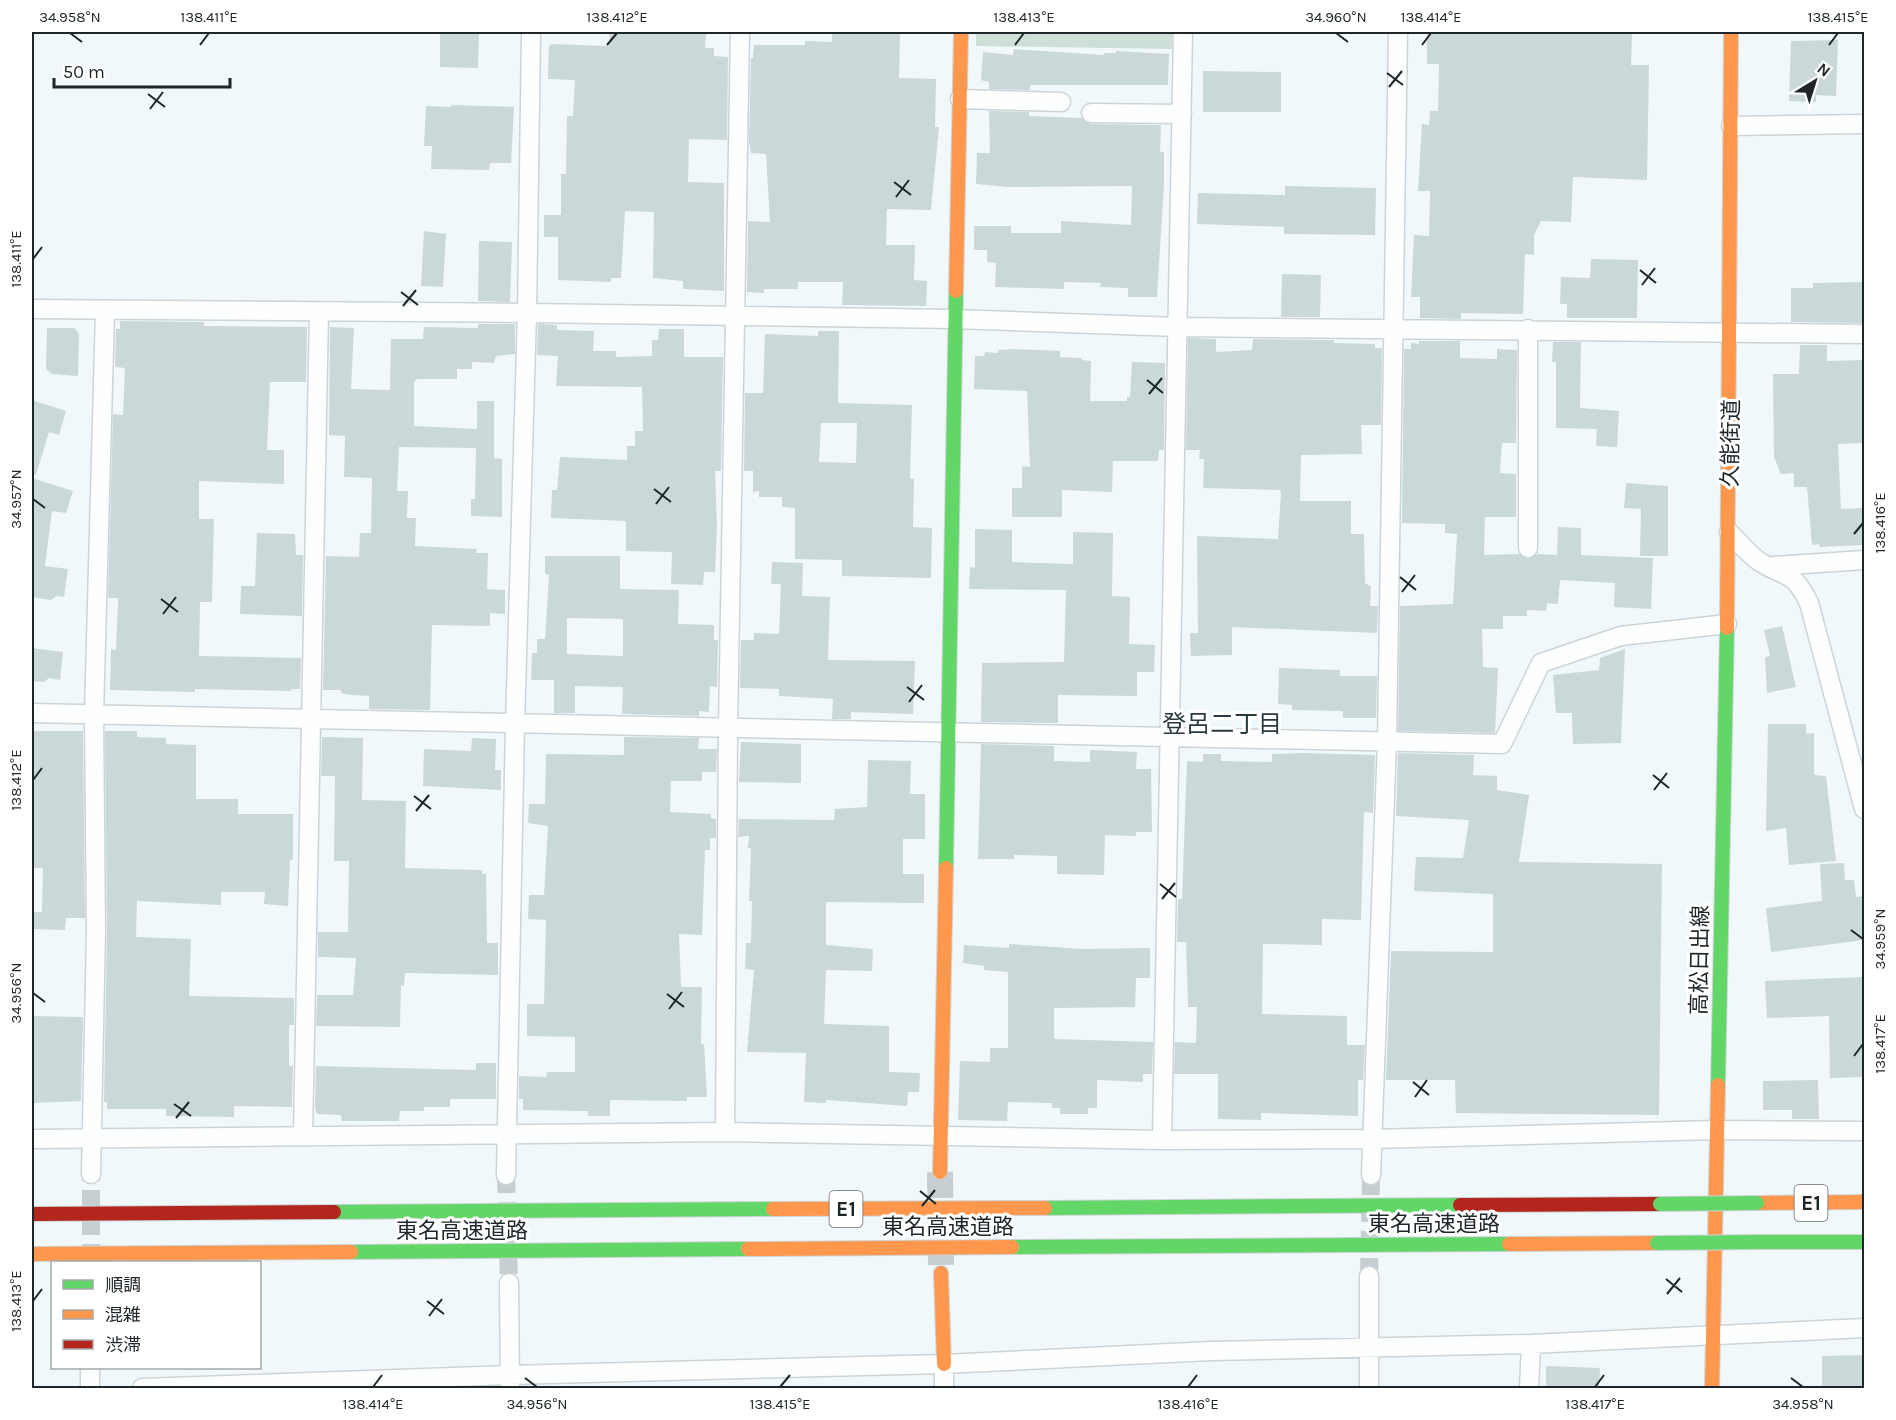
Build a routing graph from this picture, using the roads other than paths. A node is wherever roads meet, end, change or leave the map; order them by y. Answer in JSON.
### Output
{"nodes":[{"id":1,"x":531,"y":32,"type":"edge"},
{"id":2,"x":740,"y":32,"type":"edge"},
{"id":3,"x":961,"y":32,"type":"edge"},
{"id":4,"x":1183,"y":32,"type":"edge"},
{"id":5,"x":1398,"y":32,"type":"edge"},
{"id":6,"x":1731,"y":32,"type":"edge"},
{"id":7,"x":960,"y":99,"type":"junction"},
{"id":8,"x":1061,"y":102,"type":"dead end"},
{"id":9,"x":1091,"y":112,"type":"dead end"},
{"id":10,"x":1182,"y":114,"type":"junction"},
{"id":11,"x":1864,"y":124,"type":"edge"},
{"id":12,"x":1731,"y":126,"type":"junction"},
{"id":13,"x":32,"y":309,"type":"edge"},
{"id":14,"x":105,"y":311,"type":"junction"},
{"id":15,"x":319,"y":312,"type":"junction"},
{"id":16,"x":527,"y":313,"type":"junction"},
{"id":17,"x":737,"y":315,"type":"junction"},
{"id":18,"x":954,"y":319,"type":"junction"},
{"id":19,"x":1177,"y":327,"type":"junction"},
{"id":20,"x":1394,"y":327,"type":"junction"},
{"id":21,"x":1528,"y":329,"type":"junction"},
{"id":22,"x":1732,"y":332,"type":"junction"},
{"id":23,"x":1864,"y":334,"type":"edge"},
{"id":24,"x":1729,"y":532,"type":"junction"},
{"id":25,"x":1528,"y":548,"type":"dead end"},
{"id":26,"x":1864,"y":560,"type":"edge"},
{"id":27,"x":1770,"y":566,"type":"junction"},
{"id":28,"x":1727,"y":624,"type":"junction"},
{"id":29,"x":32,"y":713,"type":"edge"},
{"id":30,"x":94,"y":714,"type":"junction"},
{"id":31,"x":312,"y":719,"type":"junction"},
{"id":32,"x":515,"y":724,"type":"junction"},
{"id":33,"x":728,"y":728,"type":"junction"},
{"id":34,"x":948,"y":733,"type":"junction"},
{"id":35,"x":1169,"y":737,"type":"junction"},
{"id":36,"x":1387,"y":741,"type":"junction"},
{"id":37,"x":1864,"y":809,"type":"edge"},
{"id":38,"x":1717,"y":1131,"type":"junction"},
{"id":39,"x":1864,"y":1131,"type":"edge"},
{"id":40,"x":725,"y":1132,"type":"junction"},
{"id":41,"x":303,"y":1135,"type":"junction"},
{"id":42,"x":507,"y":1136,"type":"junction"},
{"id":43,"x":92,"y":1138,"type":"junction"},
{"id":44,"x":942,"y":1138,"type":"junction"},
{"id":45,"x":32,"y":1139,"type":"edge"},
{"id":46,"x":1372,"y":1139,"type":"junction"},
{"id":47,"x":1162,"y":1140,"type":"junction"},
{"id":48,"x":940,"y":1172,"type":"tunnel mouth"},
{"id":49,"x":91,"y":1174,"type":"tunnel mouth"},
{"id":50,"x":506,"y":1175,"type":"tunnel mouth"},
{"id":51,"x":1371,"y":1175,"type":"tunnel mouth"},
{"id":52,"x":1864,"y":1202,"type":"edge"},
{"id":53,"x":32,"y":1214,"type":"edge"},
{"id":54,"x":1864,"y":1242,"type":"edge"},
{"id":55,"x":32,"y":1254,"type":"edge"},
{"id":56,"x":941,"y":1273,"type":"tunnel mouth"},
{"id":57,"x":1369,"y":1276,"type":"tunnel mouth"},
{"id":58,"x":509,"y":1283,"type":"tunnel mouth"},
{"id":59,"x":1864,"y":1328,"type":"edge"},
{"id":60,"x":1712,"y":1336,"type":"junction"},
{"id":61,"x":1531,"y":1344,"type":"junction"},
{"id":62,"x":1370,"y":1347,"type":"junction"},
{"id":63,"x":944,"y":1364,"type":"junction"},
{"id":64,"x":90,"y":1369,"type":"edge"},
{"id":65,"x":510,"y":1382,"type":"edge"},
{"id":66,"x":90,"y":1389,"type":"edge"},
{"id":67,"x":142,"y":1389,"type":"edge"},
{"id":68,"x":944,"y":1389,"type":"edge"},
{"id":69,"x":1370,"y":1389,"type":"edge"},
{"id":70,"x":1529,"y":1389,"type":"edge"},
{"id":71,"x":1712,"y":1389,"type":"edge"}],
"edges":[{"from":1,"to":16,"type":"street"},
{"from":2,"to":17,"type":"street"},
{"from":3,"to":7,"type":"main road"},
{"from":4,"to":10,"type":"street"},
{"from":5,"to":20,"type":"street"},
{"from":6,"to":12,"type":"main road","name":"久能街道"},
{"from":7,"to":8,"type":"street"},
{"from":7,"to":18,"type":"main road"},
{"from":9,"to":10,"type":"street"},
{"from":10,"to":19,"type":"street"},
{"from":11,"to":12,"type":"street"},
{"from":12,"to":22,"type":"main road","name":"久能街道"},
{"from":13,"to":14,"type":"street"},
{"from":14,"to":15,"type":"street"},
{"from":14,"to":30,"type":"street"},
{"from":15,"to":16,"type":"street"},
{"from":15,"to":31,"type":"street"},
{"from":16,"to":17,"type":"street"},
{"from":16,"to":32,"type":"street"},
{"from":17,"to":18,"type":"street"},
{"from":17,"to":33,"type":"street"},
{"from":18,"to":19,"type":"street"},
{"from":18,"to":34,"type":"main road"},
{"from":19,"to":20,"type":"street"},
{"from":19,"to":35,"type":"street"},
{"from":20,"to":21,"type":"street"},
{"from":20,"to":36,"type":"street"},
{"from":21,"to":22,"type":"street"},
{"from":21,"to":25,"type":"street"},
{"from":22,"to":23,"type":"street"},
{"from":22,"to":24,"type":"main road","name":"久能街道"},
{"from":24,"to":27,"type":"street"},
{"from":24,"to":28,"type":"main road","name":"高松日出線"},
{"from":26,"to":27,"type":"street"},
{"from":27,"to":37,"type":"street"},
{"from":28,"to":36,"type":"street"},
{"from":28,"to":38,"type":"main road","name":"高松日出線"},
{"from":29,"to":30,"type":"street"},
{"from":30,"to":31,"type":"street"},
{"from":30,"to":43,"type":"street"},
{"from":31,"to":32,"type":"street"},
{"from":31,"to":41,"type":"street"},
{"from":32,"to":33,"type":"street"},
{"from":32,"to":42,"type":"street"},
{"from":33,"to":34,"type":"street"},
{"from":33,"to":40,"type":"street"},
{"from":34,"to":35,"type":"street"},
{"from":34,"to":44,"type":"main road"},
{"from":35,"to":36,"type":"street"},
{"from":35,"to":47,"type":"street"},
{"from":36,"to":46,"type":"street"},
{"from":38,"to":39,"type":"street"},
{"from":38,"to":46,"type":"street"},
{"from":38,"to":60,"type":"main road","name":"高松日出線"},
{"from":40,"to":42,"type":"street"},
{"from":40,"to":44,"type":"street"},
{"from":41,"to":42,"type":"street"},
{"from":41,"to":43,"type":"street"},
{"from":42,"to":50,"type":"street"},
{"from":43,"to":45,"type":"street"},
{"from":43,"to":49,"type":"street"},
{"from":44,"to":47,"type":"street"},
{"from":44,"to":48,"type":"main road"},
{"from":46,"to":47,"type":"street"},
{"from":46,"to":51,"type":"street"},
{"from":52,"to":53,"type":"main road","name":"東名高速道路","number":"E1","bridge":true},
{"from":54,"to":55,"type":"main road","name":"東名高速道路","number":"E1","bridge":true},
{"from":56,"to":63,"type":"main road"},
{"from":57,"to":62,"type":"street"},
{"from":58,"to":65,"type":"street"},
{"from":59,"to":60,"type":"street"},
{"from":60,"to":61,"type":"street"},
{"from":60,"to":71,"type":"main road","name":"高松日出線"},
{"from":61,"to":62,"type":"street"},
{"from":61,"to":70,"type":"street"},
{"from":62,"to":63,"type":"street"},
{"from":62,"to":69,"type":"street"},
{"from":63,"to":65,"type":"street"},
{"from":63,"to":68,"type":"street"},
{"from":64,"to":66,"type":"street"},
{"from":65,"to":67,"type":"street"}]}
